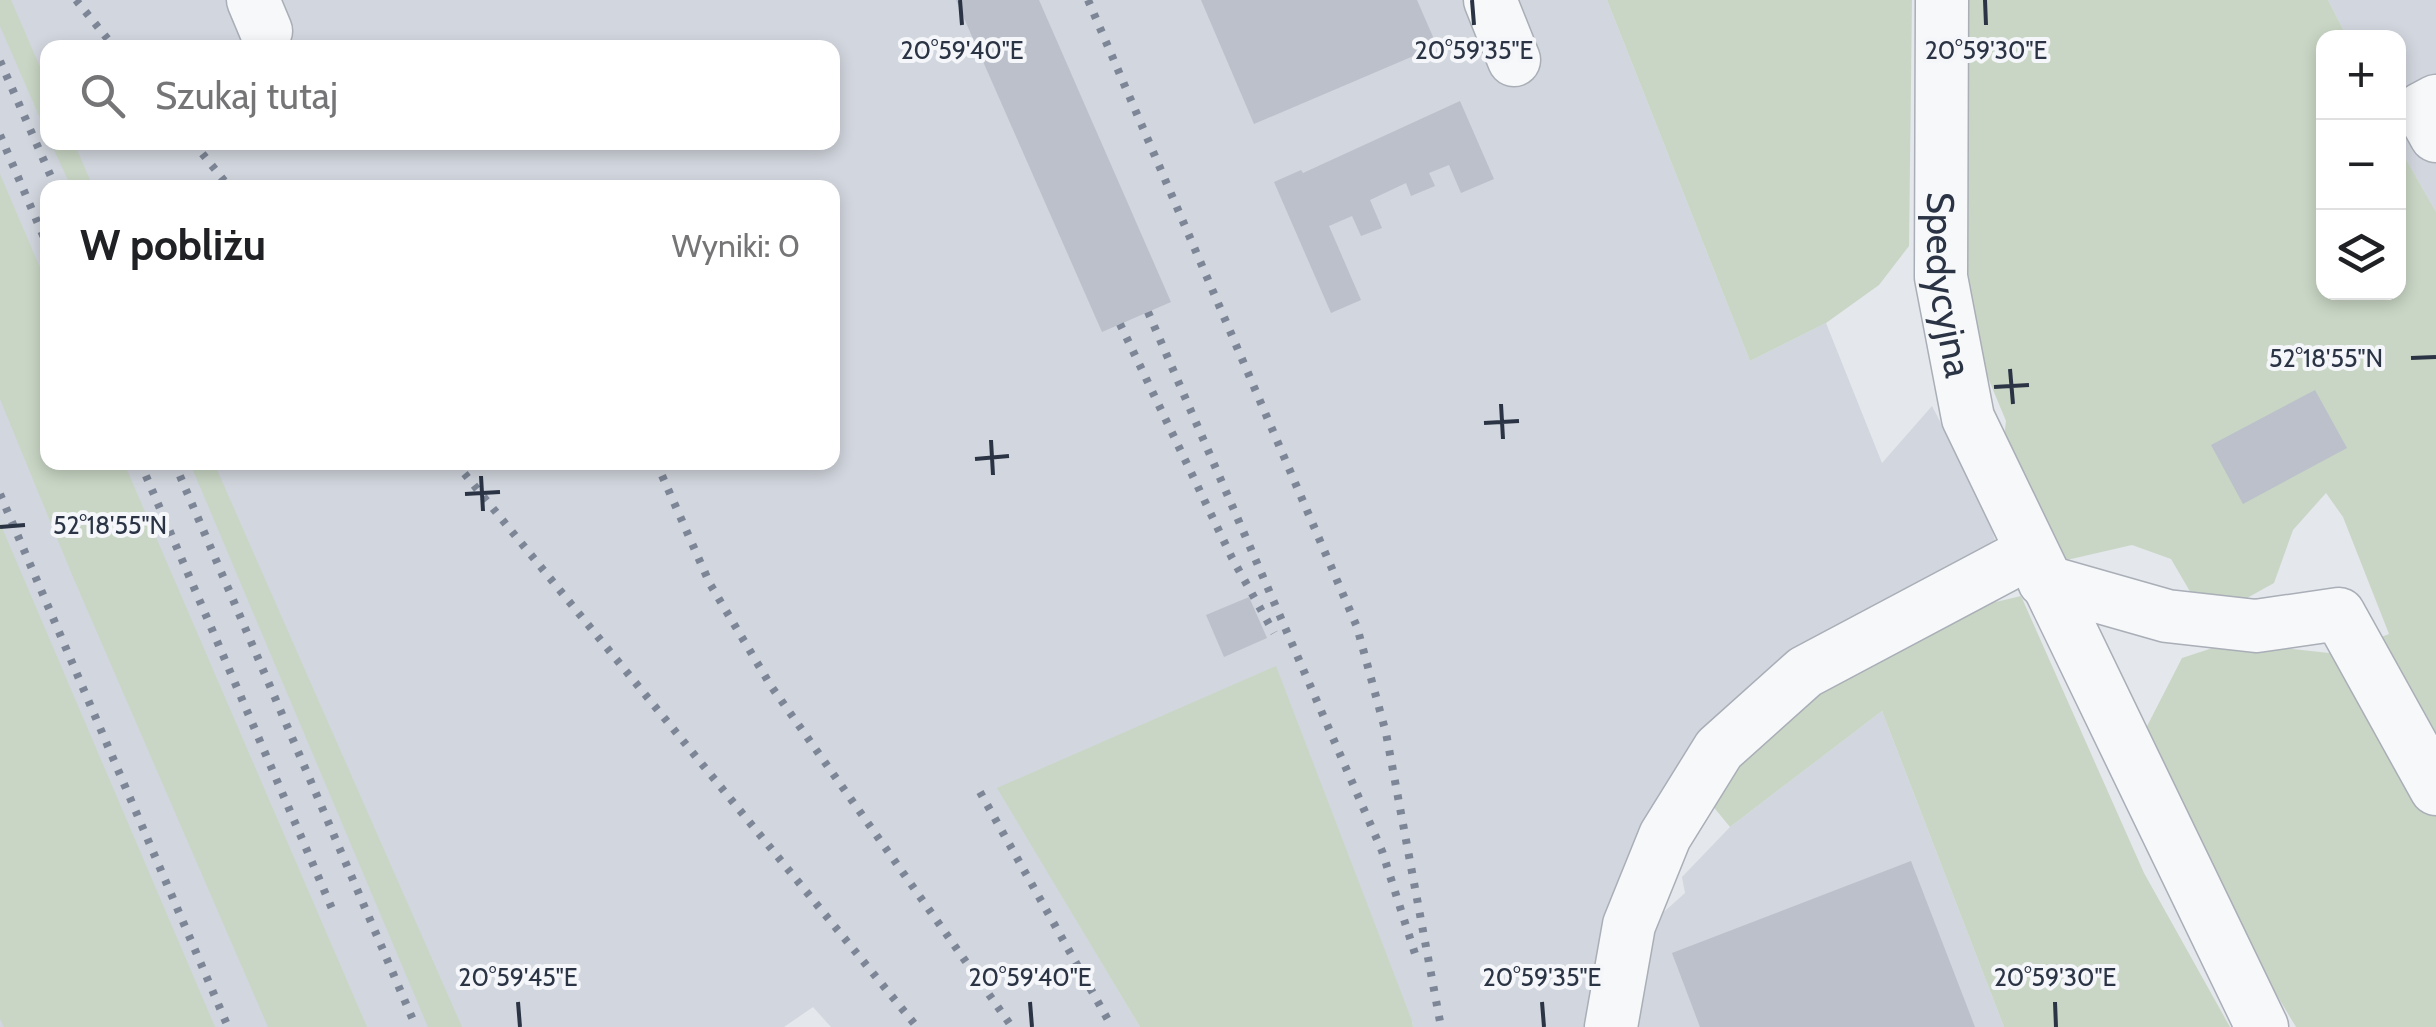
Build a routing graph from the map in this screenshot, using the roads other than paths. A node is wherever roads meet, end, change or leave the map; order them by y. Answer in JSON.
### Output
{"nodes":[{"id":1,"x":1490,"y":0,"type":"edge"},
{"id":2,"x":1942,"y":0,"type":"edge"},
{"id":3,"x":1514,"y":60,"type":"dead end"},
{"id":4,"x":2436,"y":101,"type":"edge"},
{"id":5,"x":2436,"y":136,"type":"edge"},
{"id":6,"x":2038,"y":567,"type":"junction"},
{"id":7,"x":2436,"y":789,"type":"edge"},
{"id":8,"x":1612,"y":1027,"type":"edge"},
{"id":9,"x":2262,"y":1027,"type":"edge"}],
"edges":[{"from":1,"to":3,"type":"street"},
{"from":2,"to":6,"type":"street","name":"Spedycyjna"},
{"from":4,"to":5,"type":"street"},
{"from":6,"to":7,"type":"street"},
{"from":6,"to":8,"type":"street"},
{"from":6,"to":9,"type":"street","name":"Spedycyjna"}]}
